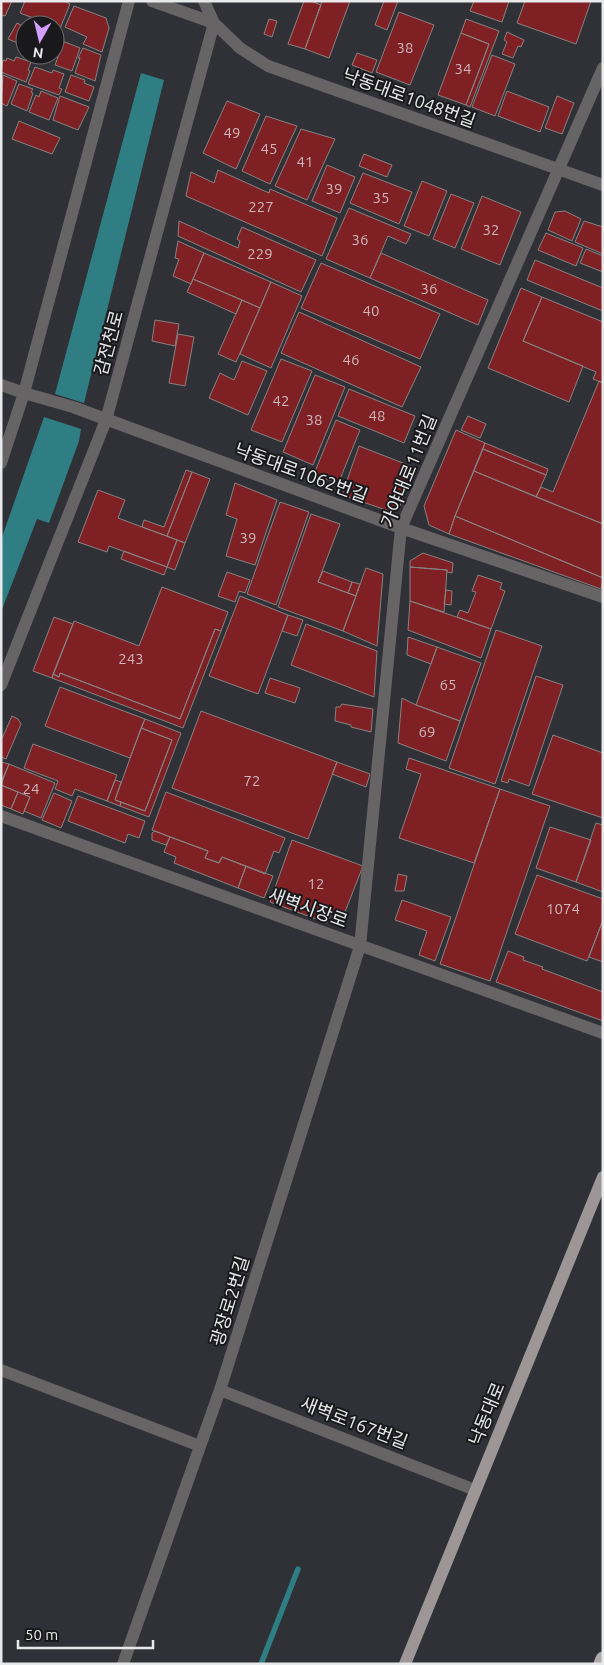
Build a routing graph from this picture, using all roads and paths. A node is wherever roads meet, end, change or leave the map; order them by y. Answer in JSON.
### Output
{"nodes":[{"id":1,"x":129,"y":1,"type":"edge"},
{"id":2,"x":152,"y":1,"type":"edge"},
{"id":3,"x":204,"y":1,"type":"edge"},
{"id":4,"x":214,"y":23,"type":"junction"},
{"id":5,"x":603,"y":68,"type":"edge"},
{"id":6,"x":558,"y":169,"type":"junction"},
{"id":7,"x":603,"y":185,"type":"edge"},
{"id":8,"x":1,"y":385,"type":"edge"},
{"id":9,"x":24,"y":394,"type":"junction"},
{"id":10,"x":106,"y":420,"type":"junction"},
{"id":11,"x":1,"y":463,"type":"edge"},
{"id":12,"x":401,"y":528,"type":"junction"},
{"id":13,"x":603,"y":597,"type":"edge"},
{"id":14,"x":1,"y":685,"type":"edge"},
{"id":15,"x":1,"y":816,"type":"edge"},
{"id":16,"x":360,"y":946,"type":"junction"},
{"id":17,"x":603,"y":1034,"type":"edge"},
{"id":18,"x":603,"y":1177,"type":"edge"},
{"id":19,"x":1,"y":1370,"type":"edge"},
{"id":20,"x":220,"y":1390,"type":"junction"},
{"id":21,"x":200,"y":1446,"type":"junction"},
{"id":22,"x":475,"y":1490,"type":"junction"},
{"id":23,"x":603,"y":1659,"type":"edge"},
{"id":24,"x":123,"y":1664,"type":"edge"},
{"id":25,"x":405,"y":1664,"type":"edge"},
{"id":26,"x":601,"y":1664,"type":"edge"}],
"edges":[{"from":1,"to":9,"type":"street"},
{"from":2,"to":4,"type":"street"},
{"from":3,"to":4,"type":"street"},
{"from":4,"to":6,"type":"street","name":"낙동대로1048번길"},
{"from":4,"to":10,"type":"street","name":"감전천로"},
{"from":5,"to":6,"type":"street","name":"가야대로11번길"},
{"from":6,"to":7,"type":"street","name":"낙동대로1048번길"},
{"from":6,"to":12,"type":"street","name":"가야대로11번길"},
{"from":8,"to":9,"type":"street","name":"낙동대로1062번길"},
{"from":9,"to":10,"type":"street","name":"낙동대로1062번길"},
{"from":9,"to":11,"type":"street"},
{"from":10,"to":12,"type":"street","name":"낙동대로1062번길"},
{"from":10,"to":14,"type":"street","name":"감전천로"},
{"from":12,"to":13,"type":"street","name":"낙동대로1062번길"},
{"from":12,"to":16,"type":"street","name":"가야대로11번길"},
{"from":15,"to":16,"type":"street","name":"새벽시장로"},
{"from":16,"to":17,"type":"street","name":"새벽시장로"},
{"from":16,"to":20,"type":"street","name":"광장로2번길"},
{"from":18,"to":22,"type":"main road","name":"낙동대로"},
{"from":19,"to":21,"type":"street"},
{"from":20,"to":21,"type":"street","name":"광장로2번길"},
{"from":20,"to":22,"type":"street","name":"새벽로167번길"},
{"from":21,"to":24,"type":"street","name":"광장로2번길"},
{"from":22,"to":25,"type":"main road","name":"낙동대로"},
{"from":23,"to":26,"type":"highway"}]}
